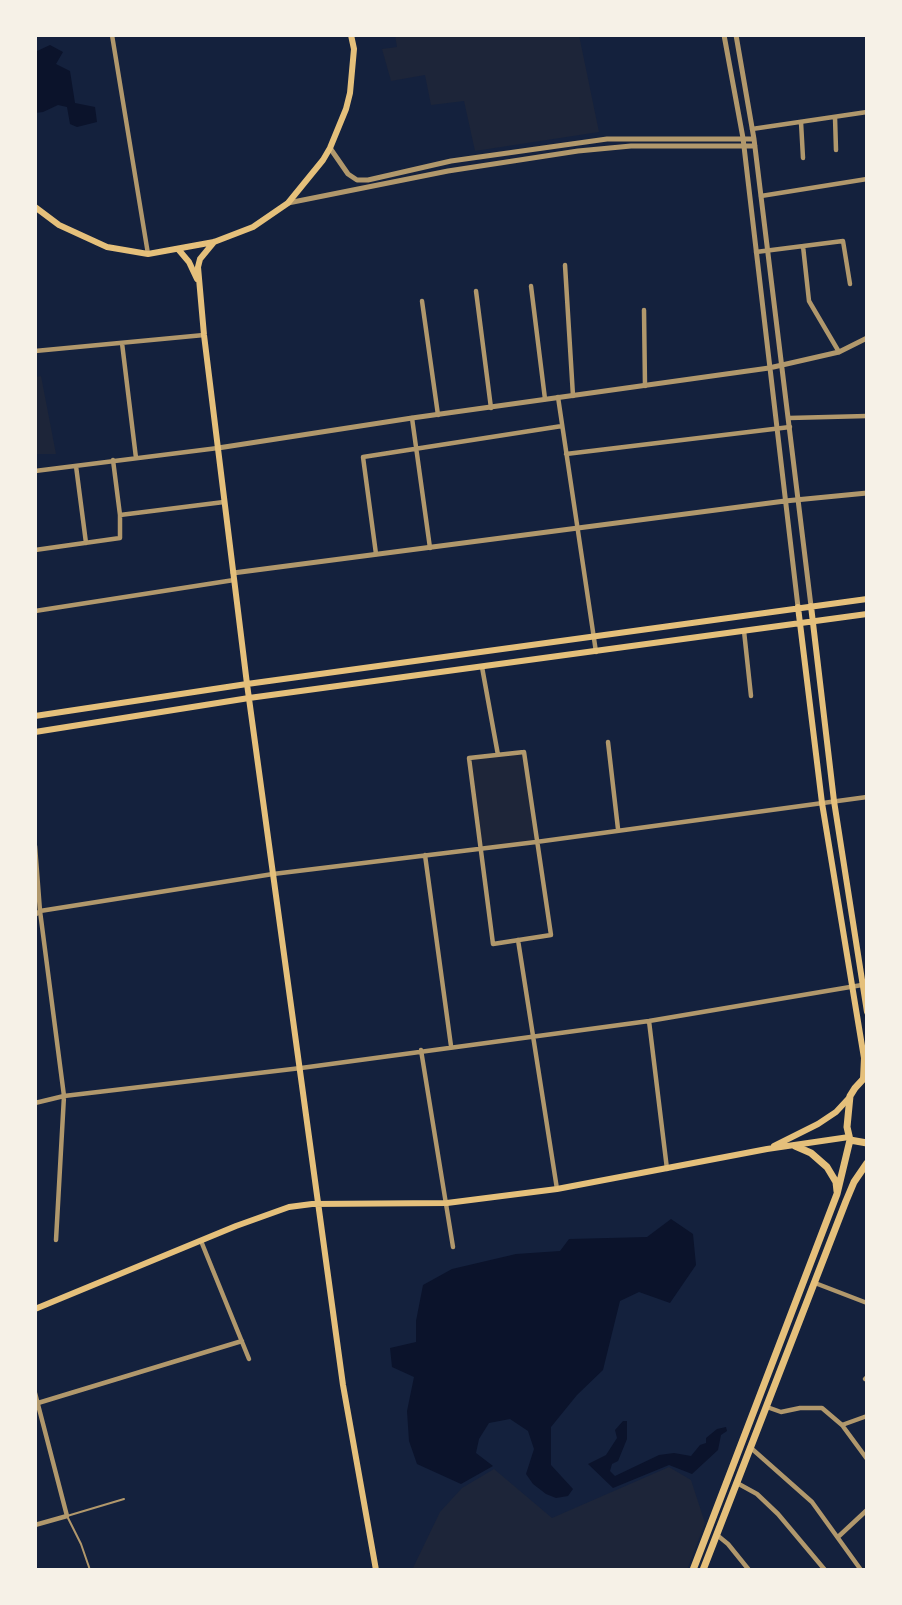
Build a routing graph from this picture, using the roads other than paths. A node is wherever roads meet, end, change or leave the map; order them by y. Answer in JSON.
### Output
{"nodes":[{"id":1,"x":112,"y":35,"type":"edge"},
{"id":2,"x":351,"y":35,"type":"edge"},
{"id":3,"x":724,"y":35,"type":"edge"},
{"id":4,"x":736,"y":35,"type":"edge"},
{"id":5,"x":741,"y":66,"type":"junction"},
{"id":6,"x":730,"y":68,"type":"junction"},
{"id":7,"x":867,"y":112,"type":"edge"},
{"id":8,"x":835,"y":117,"type":"junction"},
{"id":9,"x":801,"y":122,"type":"junction"},
{"id":10,"x":752,"y":129,"type":"junction"},
{"id":11,"x":743,"y":138,"type":"junction"},
{"id":12,"x":754,"y":139,"type":"junction"},
{"id":13,"x":755,"y":146,"type":"junction"},
{"id":14,"x":744,"y":147,"type":"junction"},
{"id":15,"x":330,"y":148,"type":"junction"},
{"id":16,"x":836,"y":150,"type":"dead end"},
{"id":17,"x":803,"y":158,"type":"dead end"},
{"id":18,"x":428,"y":166,"type":"junction"},
{"id":19,"x":429,"y":175,"type":"junction"},
{"id":20,"x":867,"y":179,"type":"edge"},
{"id":21,"x":761,"y":196,"type":"junction"},
{"id":22,"x":288,"y":203,"type":"junction"},
{"id":23,"x":35,"y":207,"type":"edge"},
{"id":24,"x":214,"y":242,"type":"junction"},
{"id":25,"x":803,"y":246,"type":"junction"},
{"id":26,"x":178,"y":249,"type":"junction"},
{"id":27,"x":768,"y":251,"type":"junction"},
{"id":28,"x":755,"y":252,"type":"junction"},
{"id":29,"x":148,"y":254,"type":"junction"},
{"id":30,"x":565,"y":265,"type":"dead end"},
{"id":31,"x":198,"y":281,"type":"junction"},
{"id":32,"x":850,"y":284,"type":"dead end"},
{"id":33,"x":531,"y":286,"type":"dead end"},
{"id":34,"x":476,"y":291,"type":"dead end"},
{"id":35,"x":422,"y":301,"type":"dead end"},
{"id":36,"x":644,"y":310,"type":"dead end"},
{"id":37,"x":204,"y":335,"type":"junction"},
{"id":38,"x":867,"y":338,"type":"edge"},
{"id":39,"x":122,"y":343,"type":"junction"},
{"id":40,"x":35,"y":351,"type":"edge"},
{"id":41,"x":839,"y":352,"type":"junction"},
{"id":42,"x":783,"y":366,"type":"junction"},
{"id":43,"x":769,"y":368,"type":"junction"},
{"id":44,"x":645,"y":386,"type":"junction"},
{"id":45,"x":573,"y":396,"type":"junction"},
{"id":46,"x":558,"y":397,"type":"junction"},
{"id":47,"x":545,"y":400,"type":"junction"},
{"id":48,"x":491,"y":408,"type":"junction"},
{"id":49,"x":438,"y":415,"type":"junction"},
{"id":50,"x":867,"y":416,"type":"edge"},
{"id":51,"x":412,"y":418,"type":"junction"},
{"id":52,"x":789,"y":418,"type":"junction"},
{"id":53,"x":562,"y":426,"type":"junction"},
{"id":54,"x":790,"y":427,"type":"junction"},
{"id":55,"x":777,"y":429,"type":"junction"},
{"id":56,"x":218,"y":448,"type":"junction"},
{"id":57,"x":416,"y":449,"type":"junction"},
{"id":58,"x":566,"y":454,"type":"junction"},
{"id":59,"x":136,"y":458,"type":"junction"},
{"id":60,"x":113,"y":460,"type":"junction"},
{"id":61,"x":76,"y":466,"type":"junction"},
{"id":62,"x":35,"y":471,"type":"edge"},
{"id":63,"x":867,"y":493,"type":"edge"},
{"id":64,"x":798,"y":500,"type":"junction"},
{"id":65,"x":785,"y":501,"type":"junction"},
{"id":66,"x":224,"y":502,"type":"junction"},
{"id":67,"x":120,"y":515,"type":"junction"},
{"id":68,"x":577,"y":528,"type":"junction"},
{"id":69,"x":86,"y":543,"type":"junction"},
{"id":70,"x":430,"y":548,"type":"junction"},
{"id":71,"x":35,"y":550,"type":"edge"},
{"id":72,"x":377,"y":555,"type":"junction"},
{"id":73,"x":234,"y":577,"type":"junction"},
{"id":74,"x":867,"y":599,"type":"edge"},
{"id":75,"x":811,"y":606,"type":"junction"},
{"id":76,"x":798,"y":607,"type":"junction"},
{"id":77,"x":35,"y":611,"type":"edge"},
{"id":78,"x":867,"y":614,"type":"edge"},
{"id":79,"x":813,"y":622,"type":"junction"},
{"id":80,"x":800,"y":624,"type":"junction"},
{"id":81,"x":744,"y":631,"type":"junction"},
{"id":82,"x":594,"y":637,"type":"junction"},
{"id":83,"x":596,"y":652,"type":"junction"},
{"id":84,"x":482,"y":667,"type":"junction"},
{"id":85,"x":247,"y":684,"type":"junction"},
{"id":86,"x":751,"y":696,"type":"dead end"},
{"id":87,"x":250,"y":698,"type":"junction"},
{"id":88,"x":35,"y":716,"type":"edge"},
{"id":89,"x":35,"y":732,"type":"edge"},
{"id":90,"x":608,"y":742,"type":"dead end"},
{"id":91,"x":498,"y":755,"type":"junction"},
{"id":92,"x":867,"y":797,"type":"edge"},
{"id":93,"x":834,"y":801,"type":"junction"},
{"id":94,"x":822,"y":803,"type":"junction"},
{"id":95,"x":618,"y":829,"type":"junction"},
{"id":96,"x":536,"y":842,"type":"junction"},
{"id":97,"x":35,"y":846,"type":"edge"},
{"id":98,"x":482,"y":847,"type":"junction"},
{"id":99,"x":425,"y":855,"type":"junction"},
{"id":100,"x":273,"y":874,"type":"junction"},
{"id":101,"x":37,"y":913,"type":"edge"},
{"id":102,"x":518,"y":940,"type":"junction"},
{"id":103,"x":862,"y":985,"type":"junction"},
{"id":104,"x":851,"y":987,"type":"junction"},
{"id":105,"x":867,"y":1012,"type":"edge"},
{"id":106,"x":649,"y":1021,"type":"junction"},
{"id":107,"x":532,"y":1036,"type":"junction"},
{"id":108,"x":451,"y":1046,"type":"junction"},
{"id":109,"x":421,"y":1050,"type":"junction"},
{"id":110,"x":301,"y":1068,"type":"junction"},
{"id":111,"x":865,"y":1077,"type":"edge"},
{"id":112,"x":64,"y":1096,"type":"junction"},
{"id":113,"x":850,"y":1096,"type":"junction"},
{"id":114,"x":35,"y":1103,"type":"edge"},
{"id":115,"x":850,"y":1139,"type":"junction"},
{"id":116,"x":867,"y":1143,"type":"edge"},
{"id":117,"x":795,"y":1146,"type":"junction"},
{"id":118,"x":767,"y":1149,"type":"junction"},
{"id":119,"x":867,"y":1163,"type":"edge"},
{"id":120,"x":667,"y":1170,"type":"junction"},
{"id":121,"x":557,"y":1189,"type":"junction"},
{"id":122,"x":837,"y":1194,"type":"junction"},
{"id":123,"x":447,"y":1203,"type":"junction"},
{"id":124,"x":319,"y":1204,"type":"junction"},
{"id":125,"x":56,"y":1240,"type":"dead end"},
{"id":126,"x":201,"y":1240,"type":"junction"},
{"id":127,"x":453,"y":1247,"type":"dead end"},
{"id":128,"x":815,"y":1283,"type":"junction"},
{"id":129,"x":867,"y":1303,"type":"edge"},
{"id":130,"x":35,"y":1308,"type":"edge"},
{"id":131,"x":242,"y":1341,"type":"junction"},
{"id":132,"x":249,"y":1359,"type":"dead end"},
{"id":133,"x":35,"y":1393,"type":"edge"},
{"id":134,"x":38,"y":1403,"type":"junction"},
{"id":135,"x":767,"y":1407,"type":"junction"},
{"id":136,"x":867,"y":1416,"type":"edge"},
{"id":137,"x":842,"y":1425,"type":"junction"},
{"id":138,"x":751,"y":1448,"type":"junction"},
{"id":139,"x":867,"y":1459,"type":"edge"},
{"id":140,"x":736,"y":1483,"type":"junction"},
{"id":141,"x":124,"y":1499,"type":"dead end"},
{"id":142,"x":867,"y":1510,"type":"edge"},
{"id":143,"x":67,"y":1516,"type":"junction"},
{"id":144,"x":35,"y":1525,"type":"edge"},
{"id":145,"x":717,"y":1535,"type":"junction"},
{"id":146,"x":838,"y":1537,"type":"junction"},
{"id":147,"x":90,"y":1570,"type":"edge"},
{"id":148,"x":376,"y":1570,"type":"edge"},
{"id":149,"x":693,"y":1570,"type":"edge"},
{"id":150,"x":703,"y":1570,"type":"edge"},
{"id":151,"x":749,"y":1570,"type":"edge"},
{"id":152,"x":825,"y":1570,"type":"edge"},
{"id":153,"x":861,"y":1570,"type":"edge"}],
"edges":[{"from":1,"to":29,"type":"street"},
{"from":2,"to":15,"type":"main road"},
{"from":3,"to":6,"type":"street"},
{"from":4,"to":5,"type":"street"},
{"from":5,"to":6,"type":"street"},
{"from":5,"to":10,"type":"street"},
{"from":6,"to":11,"type":"street"},
{"from":7,"to":8,"type":"street"},
{"from":8,"to":9,"type":"street"},
{"from":8,"to":16,"type":"street"},
{"from":9,"to":10,"type":"street"},
{"from":9,"to":17,"type":"street"},
{"from":10,"to":12,"type":"street"},
{"from":11,"to":12,"type":"street"},
{"from":11,"to":14,"type":"street"},
{"from":11,"to":18,"type":"street"},
{"from":12,"to":13,"type":"street"},
{"from":13,"to":14,"type":"street"},
{"from":13,"to":21,"type":"street"},
{"from":14,"to":19,"type":"street"},
{"from":14,"to":28,"type":"street"},
{"from":15,"to":18,"type":"street"},
{"from":15,"to":22,"type":"main road"},
{"from":18,"to":19,"type":"street"},
{"from":19,"to":22,"type":"street"},
{"from":20,"to":21,"type":"street"},
{"from":21,"to":27,"type":"street"},
{"from":22,"to":24,"type":"main road"},
{"from":23,"to":29,"type":"main road"},
{"from":24,"to":26,"type":"main road"},
{"from":24,"to":31,"type":"main road"},
{"from":25,"to":27,"type":"street"},
{"from":25,"to":32,"type":"street"},
{"from":25,"to":41,"type":"street"},
{"from":26,"to":29,"type":"main road"},
{"from":26,"to":31,"type":"main road"},
{"from":27,"to":28,"type":"street"},
{"from":27,"to":42,"type":"street"},
{"from":28,"to":43,"type":"street"},
{"from":30,"to":45,"type":"street"},
{"from":31,"to":37,"type":"main road"},
{"from":33,"to":47,"type":"street"},
{"from":34,"to":48,"type":"street"},
{"from":35,"to":49,"type":"street"},
{"from":36,"to":44,"type":"street"},
{"from":37,"to":39,"type":"street"},
{"from":37,"to":56,"type":"main road"},
{"from":38,"to":41,"type":"street"},
{"from":39,"to":40,"type":"street"},
{"from":39,"to":59,"type":"street"},
{"from":41,"to":42,"type":"street"},
{"from":42,"to":43,"type":"street"},
{"from":42,"to":52,"type":"street"},
{"from":43,"to":44,"type":"street"},
{"from":43,"to":55,"type":"street"},
{"from":44,"to":45,"type":"street"},
{"from":45,"to":46,"type":"street"},
{"from":46,"to":47,"type":"street"},
{"from":46,"to":53,"type":"street"},
{"from":47,"to":48,"type":"street"},
{"from":48,"to":49,"type":"street"},
{"from":49,"to":51,"type":"street"},
{"from":50,"to":52,"type":"street"},
{"from":51,"to":56,"type":"street"},
{"from":51,"to":57,"type":"street"},
{"from":52,"to":54,"type":"street"},
{"from":53,"to":57,"type":"street"},
{"from":53,"to":58,"type":"street"},
{"from":54,"to":55,"type":"street"},
{"from":54,"to":64,"type":"street"},
{"from":55,"to":58,"type":"street"},
{"from":55,"to":65,"type":"street"},
{"from":56,"to":59,"type":"street"},
{"from":56,"to":66,"type":"main road"},
{"from":57,"to":70,"type":"street"},
{"from":57,"to":72,"type":"street"},
{"from":58,"to":68,"type":"street"},
{"from":59,"to":60,"type":"street"},
{"from":60,"to":61,"type":"street"},
{"from":60,"to":67,"type":"street"},
{"from":61,"to":62,"type":"street"},
{"from":61,"to":69,"type":"street"},
{"from":63,"to":64,"type":"street"},
{"from":64,"to":65,"type":"street"},
{"from":64,"to":75,"type":"street"},
{"from":65,"to":68,"type":"street"},
{"from":65,"to":76,"type":"street"},
{"from":66,"to":67,"type":"street"},
{"from":66,"to":73,"type":"main road"},
{"from":67,"to":69,"type":"street"},
{"from":68,"to":70,"type":"street"},
{"from":68,"to":82,"type":"street"},
{"from":69,"to":71,"type":"street"},
{"from":70,"to":72,"type":"street"},
{"from":72,"to":73,"type":"street"},
{"from":73,"to":77,"type":"street"},
{"from":73,"to":85,"type":"main road"},
{"from":74,"to":75,"type":"main road"},
{"from":75,"to":76,"type":"main road"},
{"from":75,"to":79,"type":"main road"},
{"from":76,"to":80,"type":"main road"},
{"from":76,"to":82,"type":"main road"},
{"from":78,"to":79,"type":"main road"},
{"from":79,"to":80,"type":"main road"},
{"from":79,"to":93,"type":"main road"},
{"from":80,"to":81,"type":"main road"},
{"from":80,"to":94,"type":"main road"},
{"from":81,"to":83,"type":"main road"},
{"from":81,"to":86,"type":"street"},
{"from":82,"to":83,"type":"street"},
{"from":82,"to":85,"type":"main road"},
{"from":83,"to":84,"type":"main road"},
{"from":84,"to":87,"type":"main road"},
{"from":84,"to":91,"type":"street"},
{"from":85,"to":87,"type":"main road"},
{"from":85,"to":88,"type":"main road"},
{"from":87,"to":89,"type":"main road"},
{"from":87,"to":100,"type":"main road"},
{"from":90,"to":95,"type":"street"},
{"from":91,"to":96,"type":"street"},
{"from":91,"to":98,"type":"street"},
{"from":92,"to":93,"type":"street"},
{"from":93,"to":94,"type":"street"},
{"from":93,"to":103,"type":"main road"},
{"from":94,"to":95,"type":"street"},
{"from":94,"to":104,"type":"main road"},
{"from":95,"to":96,"type":"street"},
{"from":96,"to":98,"type":"street"},
{"from":96,"to":102,"type":"street"},
{"from":97,"to":101,"type":"street"},
{"from":98,"to":99,"type":"street"},
{"from":98,"to":102,"type":"street"},
{"from":99,"to":100,"type":"street"},
{"from":99,"to":108,"type":"street"},
{"from":100,"to":101,"type":"street"},
{"from":100,"to":110,"type":"main road"},
{"from":101,"to":112,"type":"street"},
{"from":102,"to":107,"type":"street"},
{"from":103,"to":104,"type":"street"},
{"from":103,"to":105,"type":"main road"},
{"from":104,"to":106,"type":"street"},
{"from":104,"to":111,"type":"main road"},
{"from":106,"to":107,"type":"street"},
{"from":106,"to":120,"type":"street"},
{"from":107,"to":108,"type":"street"},
{"from":107,"to":121,"type":"street"},
{"from":108,"to":109,"type":"street"},
{"from":109,"to":110,"type":"street"},
{"from":109,"to":123,"type":"street"},
{"from":110,"to":112,"type":"street"},
{"from":110,"to":124,"type":"main road"},
{"from":111,"to":113,"type":"main road"},
{"from":112,"to":114,"type":"street"},
{"from":112,"to":125,"type":"street"},
{"from":113,"to":115,"type":"main road"},
{"from":113,"to":118,"type":"main road"},
{"from":115,"to":116,"type":"main road"},
{"from":115,"to":117,"type":"main road"},
{"from":115,"to":122,"type":"main road"},
{"from":117,"to":118,"type":"main road"},
{"from":117,"to":122,"type":"main road"},
{"from":118,"to":120,"type":"main road"},
{"from":119,"to":128,"type":"main road"},
{"from":120,"to":121,"type":"main road"},
{"from":121,"to":123,"type":"main road"},
{"from":122,"to":149,"type":"main road"},
{"from":123,"to":124,"type":"main road"},
{"from":123,"to":127,"type":"street"},
{"from":124,"to":126,"type":"main road"},
{"from":124,"to":148,"type":"main road"},
{"from":126,"to":130,"type":"main road"},
{"from":126,"to":131,"type":"street"},
{"from":128,"to":129,"type":"street"},
{"from":128,"to":135,"type":"main road"},
{"from":131,"to":132,"type":"street"},
{"from":131,"to":134,"type":"street"},
{"from":133,"to":134,"type":"street"},
{"from":134,"to":143,"type":"street"},
{"from":135,"to":137,"type":"street"},
{"from":135,"to":138,"type":"main road"},
{"from":136,"to":137,"type":"street"},
{"from":137,"to":139,"type":"street"},
{"from":138,"to":140,"type":"main road"},
{"from":138,"to":146,"type":"street"},
{"from":140,"to":145,"type":"main road"},
{"from":140,"to":152,"type":"street"},
{"from":141,"to":143,"type":"lane"},
{"from":142,"to":146,"type":"street"},
{"from":143,"to":144,"type":"street"},
{"from":143,"to":147,"type":"lane"},
{"from":145,"to":150,"type":"main road"},
{"from":145,"to":151,"type":"street"},
{"from":146,"to":153,"type":"street"}]}
